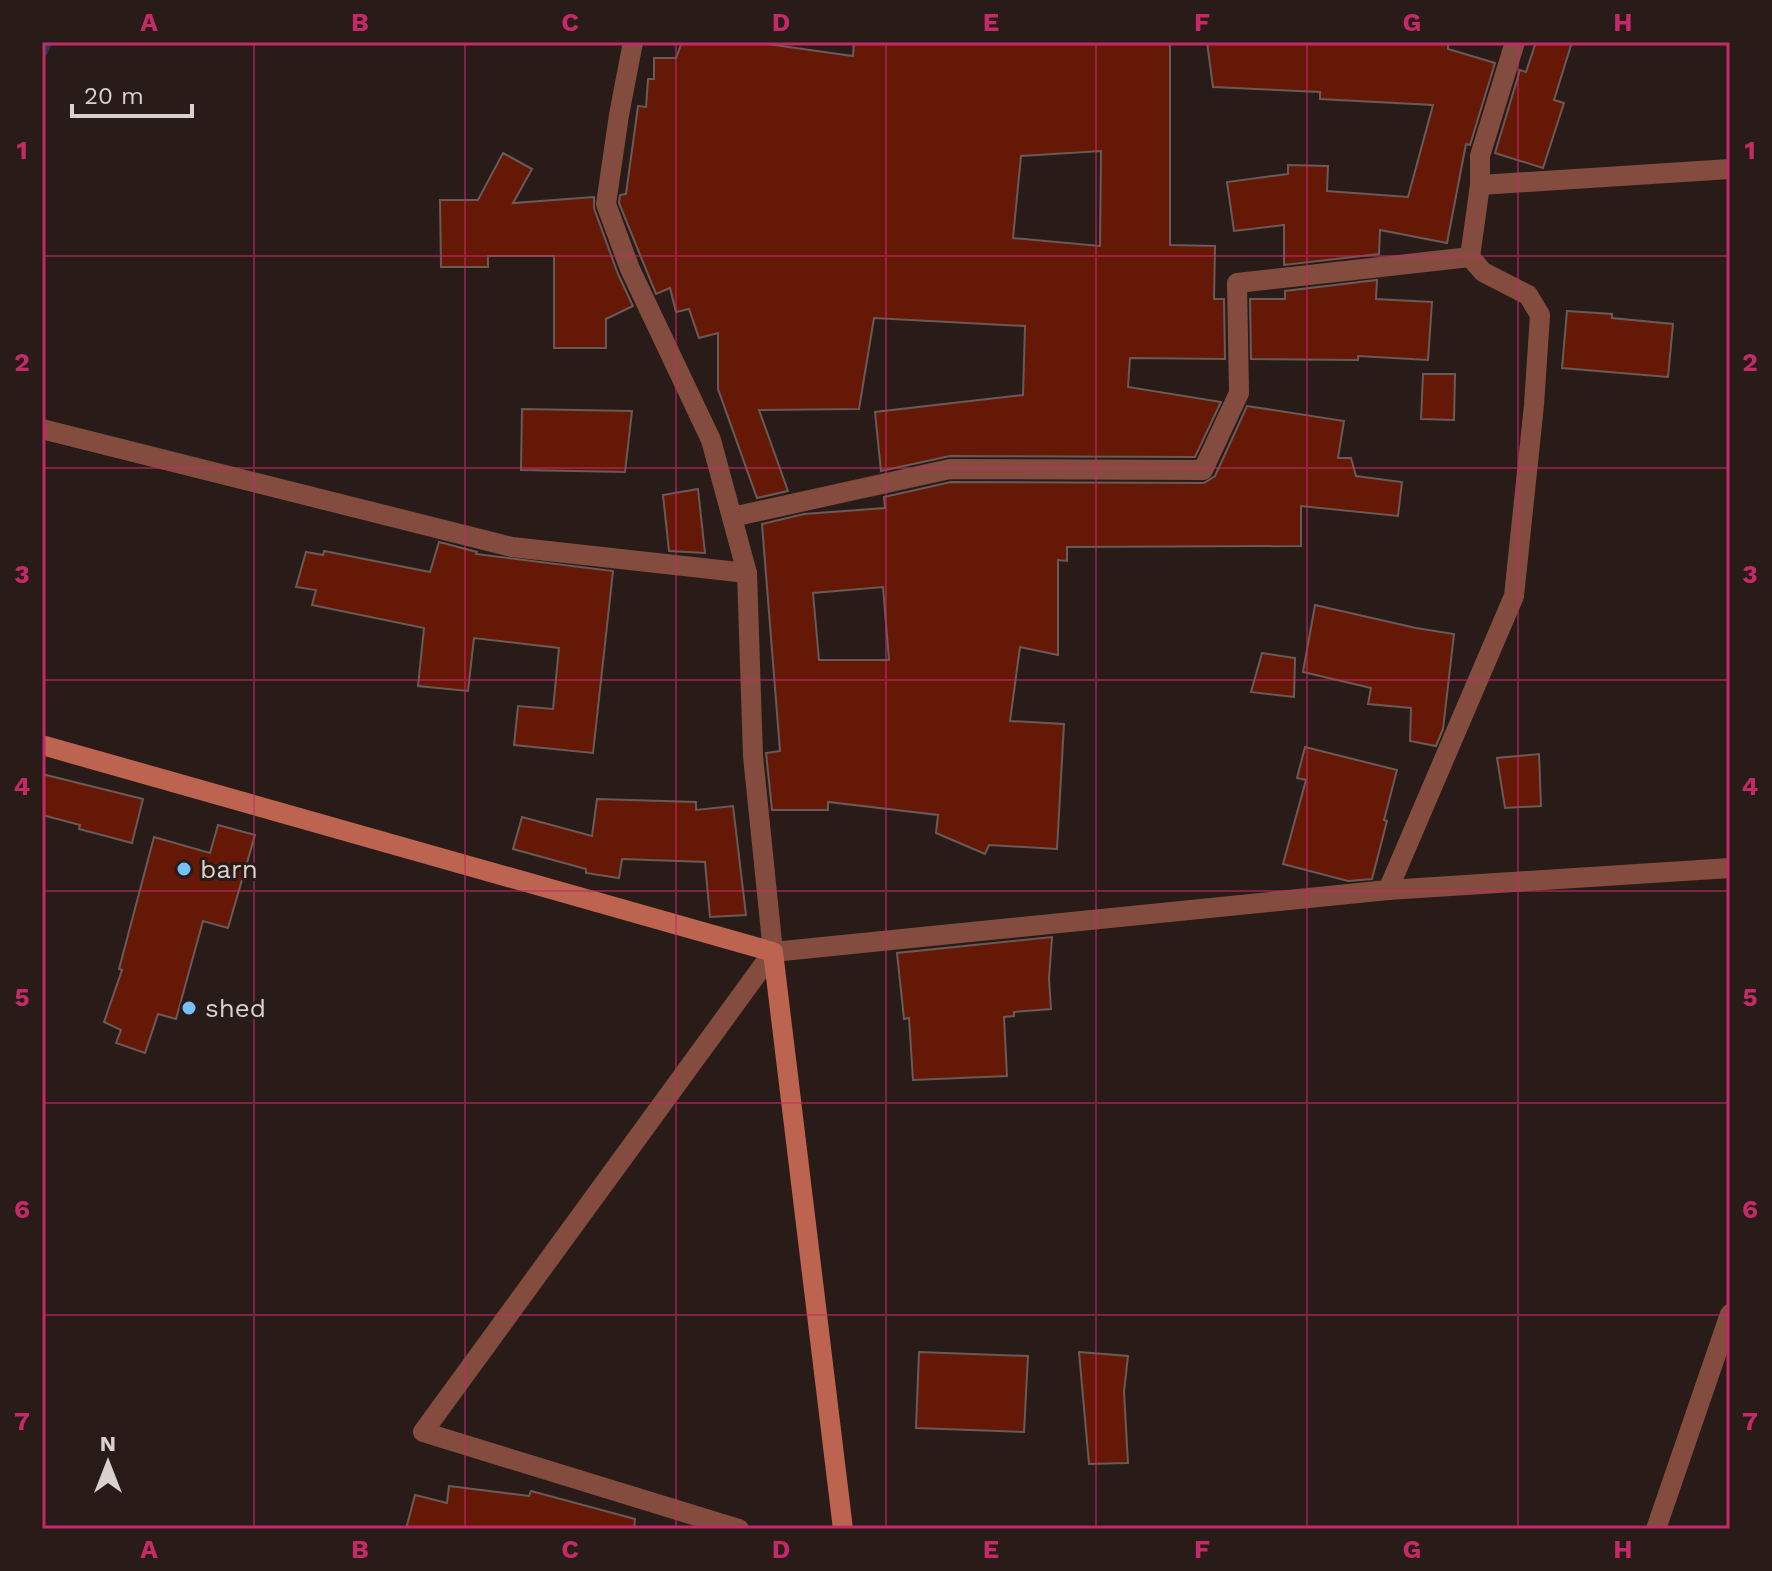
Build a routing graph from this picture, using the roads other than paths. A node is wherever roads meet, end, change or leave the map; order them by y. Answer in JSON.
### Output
{"nodes":[{"id":1,"x":633,"y":42,"type":"edge"},
{"id":2,"x":1515,"y":42,"type":"edge"},
{"id":3,"x":1730,"y":169,"type":"edge"},
{"id":4,"x":1480,"y":185,"type":"junction"},
{"id":5,"x":1470,"y":257,"type":"junction"},
{"id":6,"x":42,"y":429,"type":"edge"},
{"id":7,"x":732,"y":517,"type":"junction"},
{"id":8,"x":747,"y":573,"type":"junction"},
{"id":9,"x":42,"y":745,"type":"edge"},
{"id":10,"x":1730,"y":868,"type":"edge"},
{"id":11,"x":1388,"y":890,"type":"junction"},
{"id":12,"x":773,"y":952,"type":"junction"},
{"id":13,"x":1730,"y":1314,"type":"edge"},
{"id":14,"x":739,"y":1529,"type":"edge"},
{"id":15,"x":843,"y":1529,"type":"edge"},
{"id":16,"x":1656,"y":1529,"type":"edge"}],
"edges":[{"from":1,"to":7,"type":"street"},
{"from":2,"to":4,"type":"street"},
{"from":3,"to":4,"type":"street"},
{"from":4,"to":5,"type":"street"},
{"from":5,"to":7,"type":"street"},
{"from":5,"to":11,"type":"street"},
{"from":6,"to":8,"type":"street"},
{"from":7,"to":8,"type":"street"},
{"from":8,"to":12,"type":"street"},
{"from":9,"to":12,"type":"street"},
{"from":10,"to":11,"type":"street"},
{"from":11,"to":12,"type":"street"},
{"from":12,"to":14,"type":"street"},
{"from":12,"to":15,"type":"street"},
{"from":13,"to":16,"type":"street"}]}
